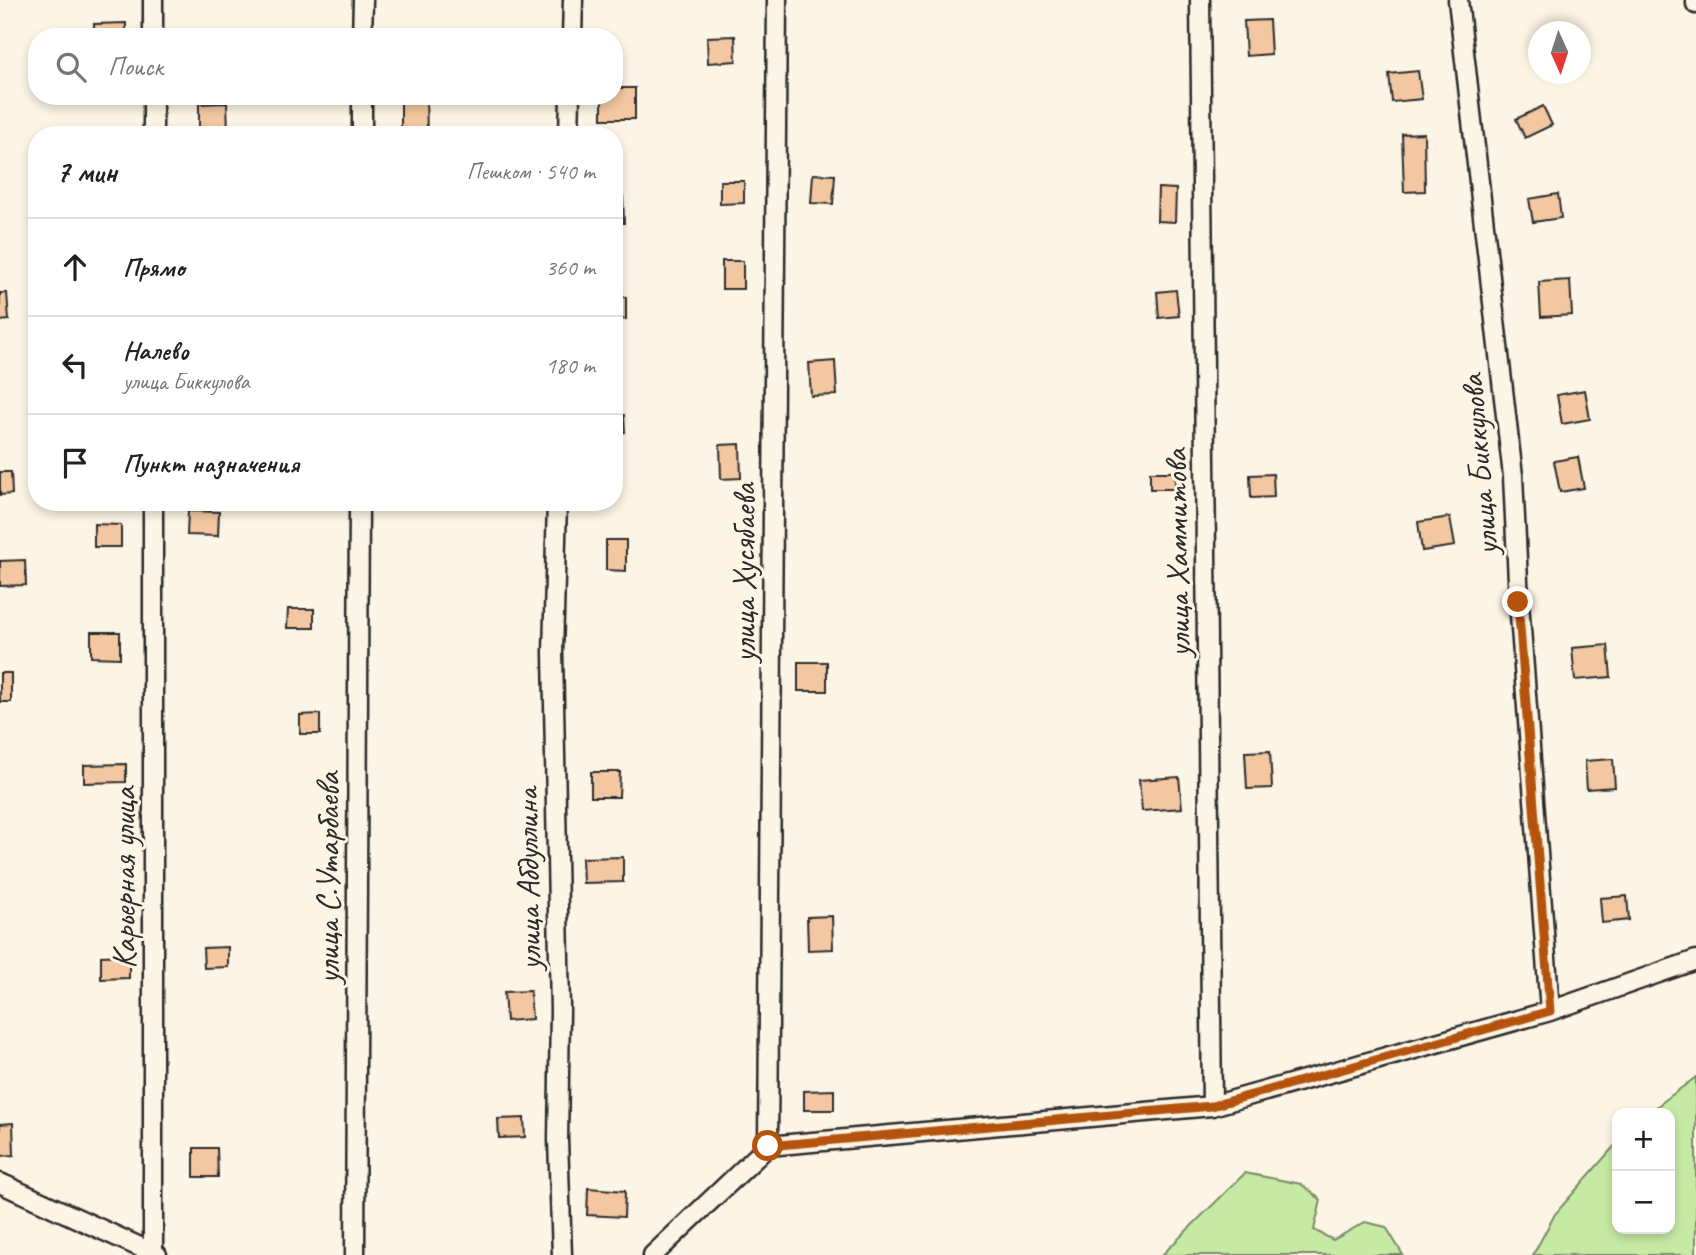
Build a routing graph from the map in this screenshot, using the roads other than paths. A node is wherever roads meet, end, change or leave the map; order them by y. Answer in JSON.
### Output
{"nodes":[{"id":1,"x":153,"y":0,"type":"edge"},
{"id":2,"x":363,"y":0,"type":"edge"},
{"id":3,"x":573,"y":0,"type":"edge"},
{"id":4,"x":777,"y":0,"type":"edge"},
{"id":5,"x":1200,"y":0,"type":"edge"},
{"id":6,"x":1458,"y":0,"type":"edge"},
{"id":7,"x":153,"y":28,"type":"edge"},
{"id":8,"x":362,"y":28,"type":"edge"},
{"id":9,"x":572,"y":28,"type":"edge"},
{"id":10,"x":153,"y":105,"type":"edge"},
{"id":11,"x":362,"y":105,"type":"edge"},
{"id":12,"x":570,"y":105,"type":"edge"},
{"id":13,"x":153,"y":126,"type":"edge"},
{"id":14,"x":362,"y":126,"type":"edge"},
{"id":15,"x":569,"y":126,"type":"edge"},
{"id":16,"x":153,"y":511,"type":"edge"},
{"id":17,"x":359,"y":511,"type":"edge"},
{"id":18,"x":557,"y":511,"type":"edge"},
{"id":19,"x":1696,"y":960,"type":"edge"},
{"id":20,"x":1550,"y":1011,"type":"junction"},
{"id":21,"x":1212,"y":1106,"type":"junction"},
{"id":22,"x":768,"y":1146,"type":"junction"},
{"id":23,"x":0,"y":1183,"type":"edge"},
{"id":24,"x":155,"y":1254,"type":"edge"},
{"id":25,"x":355,"y":1255,"type":"edge"},
{"id":26,"x":562,"y":1255,"type":"edge"},
{"id":27,"x":653,"y":1255,"type":"edge"}],
"edges":[{"from":1,"to":7,"type":"street"},
{"from":2,"to":8,"type":"street"},
{"from":3,"to":9,"type":"street"},
{"from":4,"to":22,"type":"street","name":"улица Хусябаева"},
{"from":5,"to":21,"type":"street","name":"улица Хаммитова"},
{"from":6,"to":20,"type":"street","name":"улица Биккулова"},
{"from":10,"to":13,"type":"street"},
{"from":11,"to":14,"type":"street"},
{"from":12,"to":15,"type":"street"},
{"from":16,"to":24,"type":"street","name":"Карьерная улица"},
{"from":17,"to":25,"type":"street","name":"улица С.Утарбаева"},
{"from":18,"to":26,"type":"street","name":"улица Абдуллина"},
{"from":19,"to":20,"type":"street"},
{"from":20,"to":21,"type":"street"},
{"from":21,"to":22,"type":"street"},
{"from":22,"to":27,"type":"street"},
{"from":23,"to":24,"type":"street"}]}
